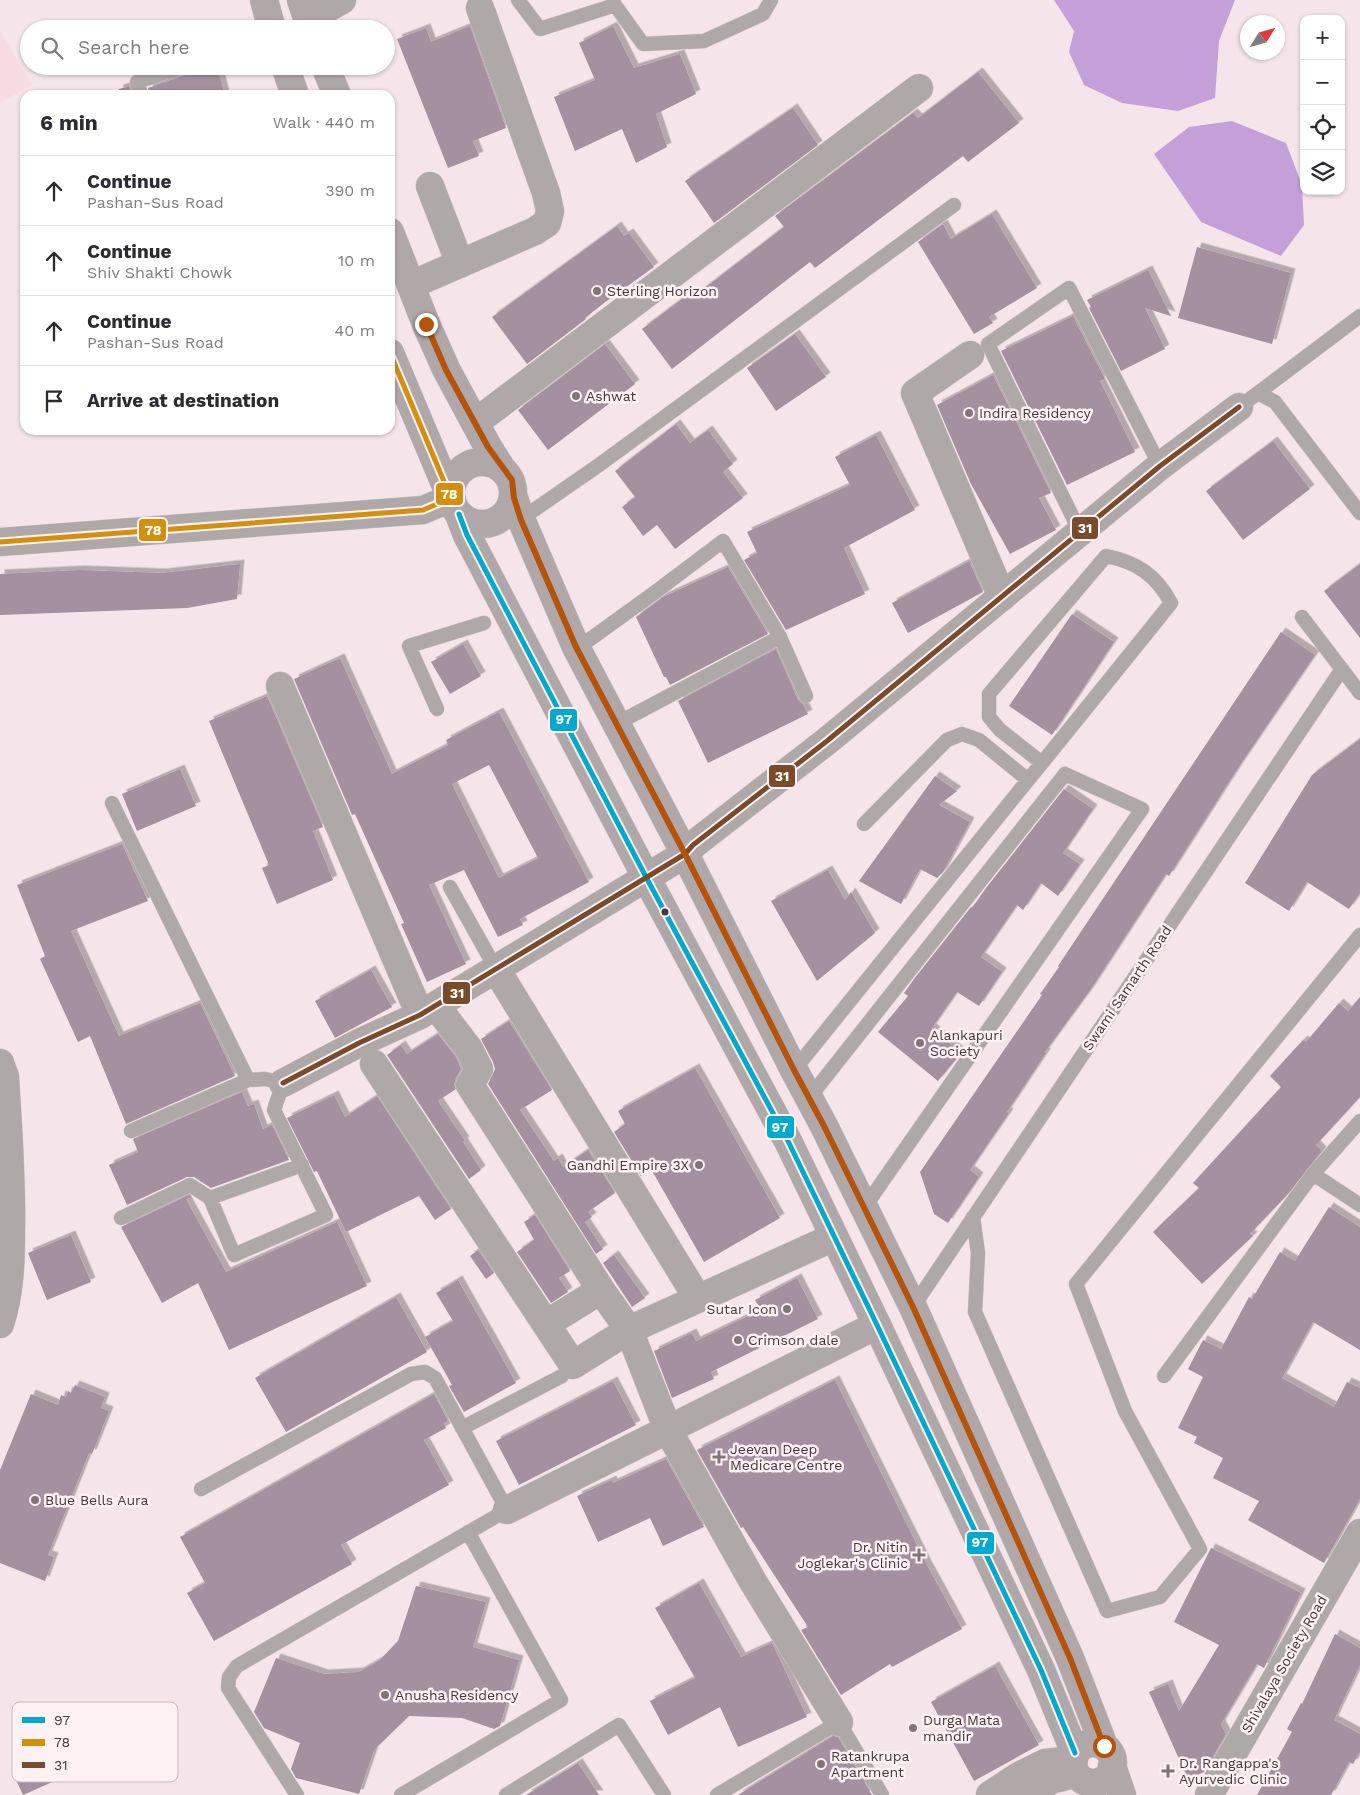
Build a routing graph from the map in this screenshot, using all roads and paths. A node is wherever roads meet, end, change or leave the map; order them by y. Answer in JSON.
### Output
{"nodes":[{"id":1,"x":264,"y":0,"type":"edge"},
{"id":2,"x":342,"y":0,"type":"edge"},
{"id":3,"x":518,"y":0,"type":"edge"},
{"id":4,"x":771,"y":0,"type":"edge"},
{"id":5,"x":480,"y":8,"type":"dead end"},
{"id":6,"x":306,"y":16,"type":"edge"},
{"id":7,"x":270,"y":20,"type":"edge"},
{"id":8,"x":159,"y":75,"type":"edge"},
{"id":9,"x":288,"y":75,"type":"edge"},
{"id":10,"x":329,"y":75,"type":"edge"},
{"id":11,"x":919,"y":88,"type":"dead end"},
{"id":12,"x":140,"y":90,"type":"edge"},
{"id":13,"x":293,"y":90,"type":"edge"},
{"id":14,"x":335,"y":90,"type":"edge"},
{"id":15,"x":430,"y":186,"type":"dead end"},
{"id":16,"x":954,"y":205,"type":"dead end"},
{"id":17,"x":395,"y":245,"type":"edge"},
{"id":18,"x":460,"y":264,"type":"junction"},
{"id":19,"x":411,"y":286,"type":"junction"},
{"id":20,"x":1360,"y":316,"type":"edge"},
{"id":21,"x":970,"y":355,"type":"dead end"},
{"id":22,"x":395,"y":365,"type":"edge"},
{"id":23,"x":1248,"y":400,"type":"junction"},
{"id":24,"x":476,"y":422,"type":"junction"},
{"id":25,"x":500,"y":466,"type":"junction"},
{"id":26,"x":1160,"y":466,"type":"junction"},
{"id":27,"x":455,"y":506,"type":"junction"},
{"id":28,"x":517,"y":509,"type":"junction"},
{"id":29,"x":1360,"y":514,"type":"edge"},
{"id":30,"x":1080,"y":532,"type":"junction"},
{"id":31,"x":0,"y":542,"type":"edge"},
{"id":32,"x":1002,"y":597,"type":"junction"},
{"id":33,"x":1302,"y":617,"type":"dead end"},
{"id":34,"x":484,"y":624,"type":"dead end"},
{"id":35,"x":780,"y":637,"type":"junction"},
{"id":36,"x":576,"y":647,"type":"junction"},
{"id":37,"x":1342,"y":669,"type":"junction"},
{"id":38,"x":280,"y":686,"type":"dead end"},
{"id":39,"x":1360,"y":693,"type":"edge"},
{"id":40,"x":806,"y":696,"type":"dead end"},
{"id":41,"x":437,"y":709,"type":"dead end"},
{"id":42,"x":616,"y":724,"type":"junction"},
{"id":43,"x":1042,"y":763,"type":"junction"},
{"id":44,"x":1028,"y":780,"type":"junction"},
{"id":45,"x":112,"y":803,"type":"dead end"},
{"id":46,"x":864,"y":824,"type":"dead end"},
{"id":47,"x":685,"y":854,"type":"junction"},
{"id":48,"x":646,"y":878,"type":"junction"},
{"id":49,"x":450,"y":888,"type":"dead end"},
{"id":50,"x":1360,"y":935,"type":"edge"},
{"id":51,"x":496,"y":969,"type":"junction"},
{"id":52,"x":428,"y":1010,"type":"junction"},
{"id":53,"x":374,"y":1064,"type":"dead end"},
{"id":54,"x":794,"y":1070,"type":"junction"},
{"id":55,"x":2,"y":1073,"type":"edge"},
{"id":56,"x":248,"y":1080,"type":"junction"},
{"id":57,"x":283,"y":1083,"type":"junction"},
{"id":58,"x":809,"y":1098,"type":"junction"},
{"id":59,"x":1360,"y":1121,"type":"edge"},
{"id":60,"x":131,"y":1131,"type":"dead end"},
{"id":61,"x":302,"y":1166,"type":"junction"},
{"id":62,"x":1312,"y":1174,"type":"junction"},
{"id":63,"x":210,"y":1198,"type":"junction"},
{"id":64,"x":1360,"y":1204,"type":"edge"},
{"id":65,"x":864,"y":1208,"type":"junction"},
{"id":66,"x":973,"y":1217,"type":"junction"},
{"id":67,"x":121,"y":1218,"type":"dead end"},
{"id":68,"x":834,"y":1237,"type":"junction"},
{"id":69,"x":602,"y":1290,"type":"junction"},
{"id":70,"x":698,"y":1299,"type":"junction"},
{"id":71,"x":913,"y":1307,"type":"junction"},
{"id":72,"x":0,"y":1324,"type":"edge"},
{"id":73,"x":546,"y":1324,"type":"junction"},
{"id":74,"x":877,"y":1325,"type":"junction"},
{"id":75,"x":629,"y":1330,"type":"junction"},
{"id":76,"x":562,"y":1376,"type":"dead end"},
{"id":77,"x":1164,"y":1376,"type":"dead end"},
{"id":78,"x":462,"y":1428,"type":"junction"},
{"id":79,"x":668,"y":1430,"type":"junction"},
{"id":80,"x":201,"y":1490,"type":"dead end"},
{"id":81,"x":507,"y":1510,"type":"junction"},
{"id":82,"x":468,"y":1532,"type":"junction"},
{"id":83,"x":1360,"y":1533,"type":"edge"},
{"id":84,"x":839,"y":1722,"type":"junction"},
{"id":85,"x":1108,"y":1756,"type":"junction"},
{"id":86,"x":1080,"y":1773,"type":"edge"},
{"id":87,"x":297,"y":1795,"type":"edge"},
{"id":88,"x":401,"y":1795,"type":"edge"},
{"id":89,"x":506,"y":1795,"type":"edge"},
{"id":90,"x":664,"y":1795,"type":"edge"},
{"id":91,"x":717,"y":1795,"type":"edge"},
{"id":92,"x":882,"y":1795,"type":"edge"},
{"id":93,"x":990,"y":1795,"type":"edge"},
{"id":94,"x":1026,"y":1795,"type":"edge"},
{"id":95,"x":1122,"y":1795,"type":"edge"},
{"id":96,"x":1208,"y":1795,"type":"edge"}],
"edges":[{"from":1,"to":7,"type":"main road"},
{"from":2,"to":6,"type":"street"},
{"from":3,"to":4,"type":"lane"},
{"from":5,"to":18,"type":"street"},
{"from":8,"to":12,"type":"lane"},
{"from":9,"to":13,"type":"main road"},
{"from":10,"to":14,"type":"main road"},
{"from":11,"to":24,"type":"street"},
{"from":15,"to":18,"type":"street"},
{"from":16,"to":28,"type":"lane"},
{"from":17,"to":19,"type":"main road"},
{"from":18,"to":19,"type":"street"},
{"from":19,"to":24,"type":"main road"},
{"from":20,"to":23,"type":"lane"},
{"from":21,"to":32,"type":"street"},
{"from":22,"to":27,"type":"main road"},
{"from":23,"to":26,"type":"street"},
{"from":23,"to":29,"type":"lane"},
{"from":24,"to":25,"type":"main road"},
{"from":25,"to":27,"type":"main road"},
{"from":25,"to":28,"type":"main road"},
{"from":26,"to":30,"type":"street"},
{"from":26,"to":30,"type":"lane"},
{"from":27,"to":28,"type":"main road"},
{"from":27,"to":31,"type":"street"},
{"from":27,"to":48,"type":"main road"},
{"from":28,"to":36,"type":"main road"},
{"from":30,"to":32,"type":"street"},
{"from":32,"to":47,"type":"street"},
{"from":33,"to":37,"type":"lane"},
{"from":34,"to":41,"type":"lane"},
{"from":35,"to":36,"type":"lane"},
{"from":35,"to":40,"type":"lane"},
{"from":35,"to":42,"type":"lane"},
{"from":36,"to":42,"type":"main road"},
{"from":37,"to":39,"type":"lane"},
{"from":37,"to":66,"type":"lane","name":"Swami Samarth Road"},
{"from":38,"to":52,"type":"street"},
{"from":42,"to":47,"type":"main road"},
{"from":43,"to":43,"type":"lane"},
{"from":43,"to":44,"type":"lane"},
{"from":44,"to":46,"type":"lane"},
{"from":44,"to":54,"type":"lane"},
{"from":45,"to":56,"type":"lane"},
{"from":47,"to":48,"type":"street"},
{"from":47,"to":54,"type":"main road"},
{"from":48,"to":51,"type":"street"},
{"from":48,"to":68,"type":"main road"},
{"from":49,"to":51,"type":"lane"},
{"from":50,"to":66,"type":"lane"},
{"from":51,"to":52,"type":"street"},
{"from":51,"to":70,"type":"street"},
{"from":52,"to":57,"type":"street"},
{"from":52,"to":69,"type":"street"},
{"from":53,"to":73,"type":"street"},
{"from":54,"to":58,"type":"main road"},
{"from":55,"to":72,"type":"street"},
{"from":56,"to":57,"type":"lane"},
{"from":56,"to":60,"type":"lane"},
{"from":57,"to":61,"type":"lane"},
{"from":58,"to":65,"type":"main road"},
{"from":58,"to":65,"type":"lane"},
{"from":59,"to":62,"type":"lane"},
{"from":61,"to":63,"type":"lane"},
{"from":61,"to":63,"type":"lane"},
{"from":62,"to":64,"type":"lane"},
{"from":62,"to":77,"type":"lane"},
{"from":63,"to":67,"type":"lane"},
{"from":65,"to":71,"type":"main road"},
{"from":66,"to":71,"type":"lane","name":"Swami Samarth Road"},
{"from":68,"to":70,"type":"street"},
{"from":68,"to":74,"type":"main road"},
{"from":69,"to":73,"type":"street"},
{"from":69,"to":75,"type":"street"},
{"from":70,"to":75,"type":"street"},
{"from":71,"to":85,"type":"main road"},
{"from":73,"to":75,"type":"street"},
{"from":74,"to":79,"type":"street"},
{"from":74,"to":86,"type":"main road"},
{"from":75,"to":79,"type":"street"},
{"from":76,"to":78,"type":"lane"},
{"from":78,"to":80,"type":"lane"},
{"from":78,"to":81,"type":"lane"},
{"from":79,"to":81,"type":"street"},
{"from":79,"to":84,"type":"street"},
{"from":81,"to":82,"type":"lane"},
{"from":82,"to":87,"type":"lane"},
{"from":82,"to":88,"type":"lane"},
{"from":83,"to":96,"type":"street","name":"Shivalaya Society Road"},
{"from":84,"to":91,"type":"lane"},
{"from":84,"to":92,"type":"lane"},
{"from":85,"to":86,"type":"main road"},
{"from":85,"to":95,"type":"main road"},
{"from":86,"to":93,"type":"main road"},
{"from":86,"to":94,"type":"main road"},
{"from":89,"to":90,"type":"lane"}]}
